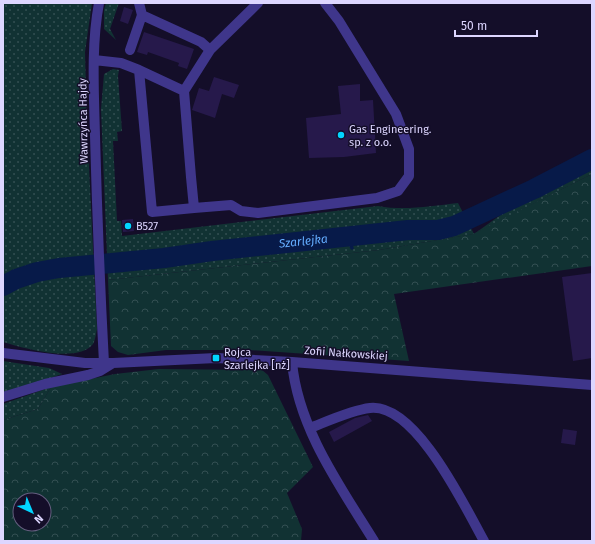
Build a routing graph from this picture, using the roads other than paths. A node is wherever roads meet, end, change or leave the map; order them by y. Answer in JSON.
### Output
{"nodes":[{"id":1,"x":100,"y":3,"type":"edge"},
{"id":2,"x":139,"y":3,"type":"edge"},
{"id":3,"x":258,"y":3,"type":"edge"},
{"id":4,"x":325,"y":3,"type":"edge"},
{"id":5,"x":142,"y":15,"type":"junction"},
{"id":6,"x":130,"y":50,"type":"dead end"},
{"id":7,"x":210,"y":50,"type":"junction"},
{"id":8,"x":94,"y":60,"type":"junction"},
{"id":9,"x":139,"y":70,"type":"junction"},
{"id":10,"x":184,"y":91,"type":"junction"},
{"id":11,"x":194,"y":208,"type":"junction"},
{"id":12,"x":3,"y":353,"type":"edge"},
{"id":13,"x":292,"y":362,"type":"junction"},
{"id":14,"x":108,"y":363,"type":"junction"},
{"id":15,"x":592,"y":385,"type":"edge"},
{"id":16,"x":3,"y":398,"type":"edge"},
{"id":17,"x":310,"y":428,"type":"junction"},
{"id":18,"x":374,"y":541,"type":"edge"},
{"id":19,"x":484,"y":541,"type":"edge"}],
"edges":[{"from":1,"to":8,"type":"street","name":"Wawrzyńca Hajdy"},
{"from":2,"to":5,"type":"street"},
{"from":3,"to":7,"type":"street"},
{"from":4,"to":11,"type":"street"},
{"from":5,"to":6,"type":"street"},
{"from":5,"to":7,"type":"street"},
{"from":7,"to":10,"type":"street"},
{"from":8,"to":9,"type":"street"},
{"from":8,"to":14,"type":"street","name":"Wawrzyńca Hajdy"},
{"from":9,"to":10,"type":"street"},
{"from":9,"to":11,"type":"street"},
{"from":10,"to":11,"type":"street"},
{"from":12,"to":14,"type":"street","name":"Zofii Nałkowskiej"},
{"from":13,"to":14,"type":"street","name":"Zofii Nałkowskiej"},
{"from":13,"to":15,"type":"street","name":"Zofii Nałkowskiej"},
{"from":13,"to":17,"type":"street"},
{"from":14,"to":16,"type":"street"},
{"from":17,"to":18,"type":"street"},
{"from":17,"to":19,"type":"street"}]}
